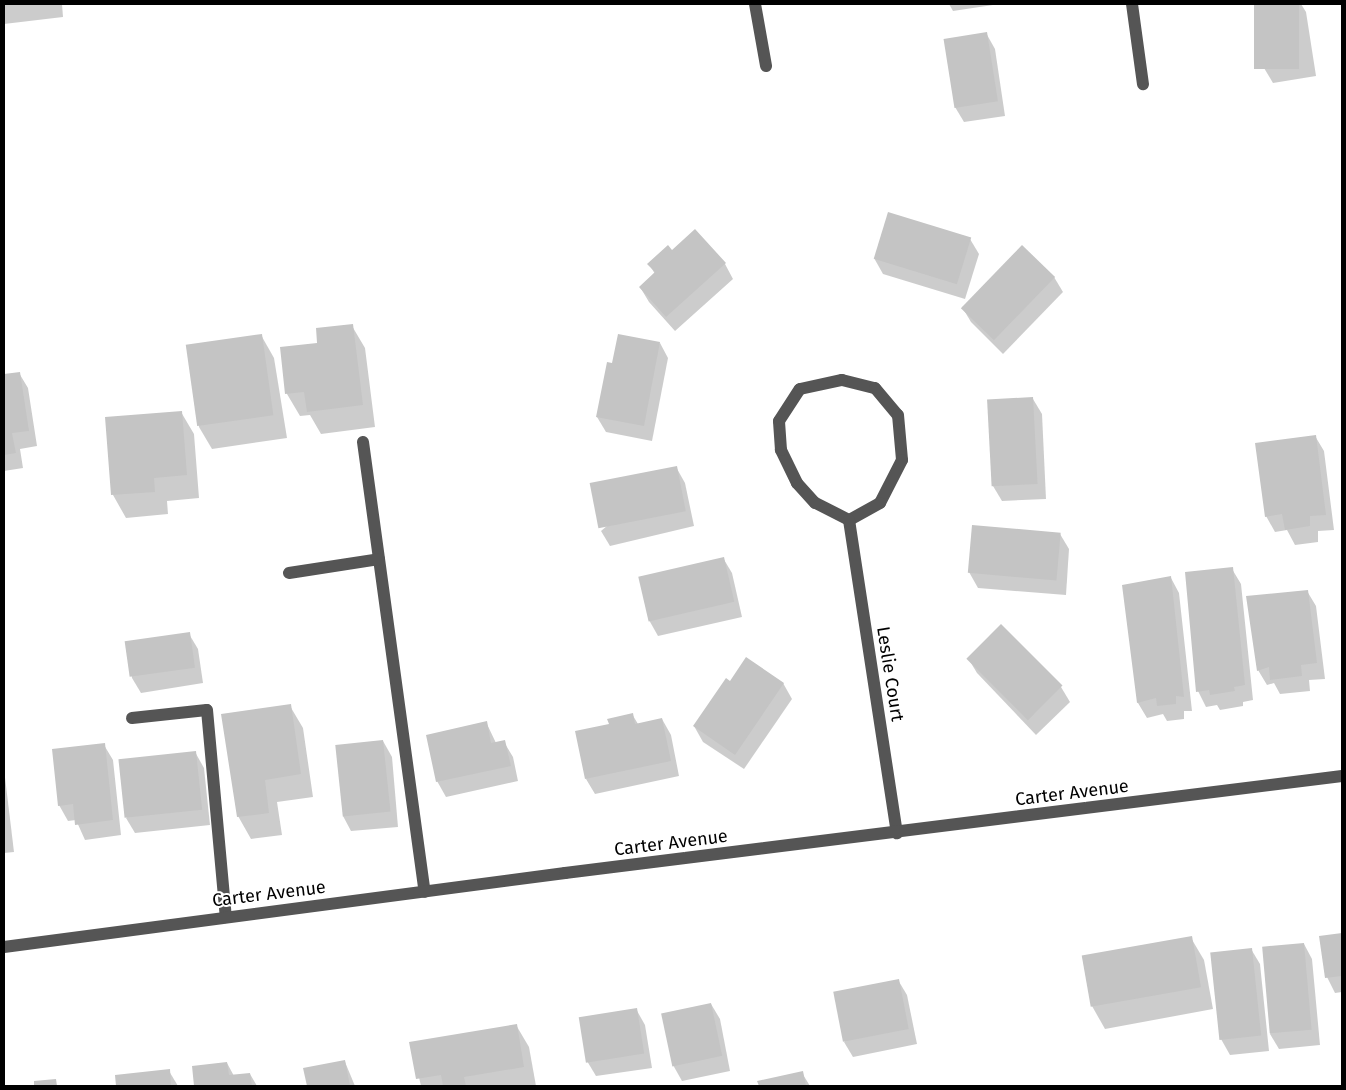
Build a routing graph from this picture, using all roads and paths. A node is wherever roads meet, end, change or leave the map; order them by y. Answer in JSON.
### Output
{"nodes":[{"id":1,"x":755,"y":4,"type":"edge"},
{"id":2,"x":1132,"y":4,"type":"edge"},
{"id":3,"x":766,"y":66,"type":"dead end"},
{"id":4,"x":1142,"y":84,"type":"dead end"},
{"id":5,"x":363,"y":442,"type":"dead end"},
{"id":6,"x":849,"y":520,"type":"junction"},
{"id":7,"x":379,"y":559,"type":"junction"},
{"id":8,"x":289,"y":574,"type":"dead end"},
{"id":9,"x":132,"y":718,"type":"dead end"},
{"id":10,"x":1342,"y":776,"type":"edge"},
{"id":11,"x":897,"y":833,"type":"junction"},
{"id":12,"x":425,"y":892,"type":"junction"},
{"id":13,"x":226,"y":917,"type":"junction"},
{"id":14,"x":4,"y":947,"type":"edge"}],
"edges":[{"from":1,"to":3,"type":"street"},
{"from":2,"to":4,"type":"street"},
{"from":5,"to":7,"type":"street"},
{"from":6,"to":6,"type":"street"},
{"from":6,"to":11,"type":"street","name":"Leslie Court"},
{"from":7,"to":8,"type":"street"},
{"from":7,"to":12,"type":"street"},
{"from":9,"to":13,"type":"street"},
{"from":10,"to":11,"type":"street","name":"Carter Avenue"},
{"from":11,"to":12,"type":"street","name":"Carter Avenue"},
{"from":12,"to":13,"type":"street","name":"Carter Avenue"},
{"from":13,"to":14,"type":"street","name":"Carter Avenue"}]}
